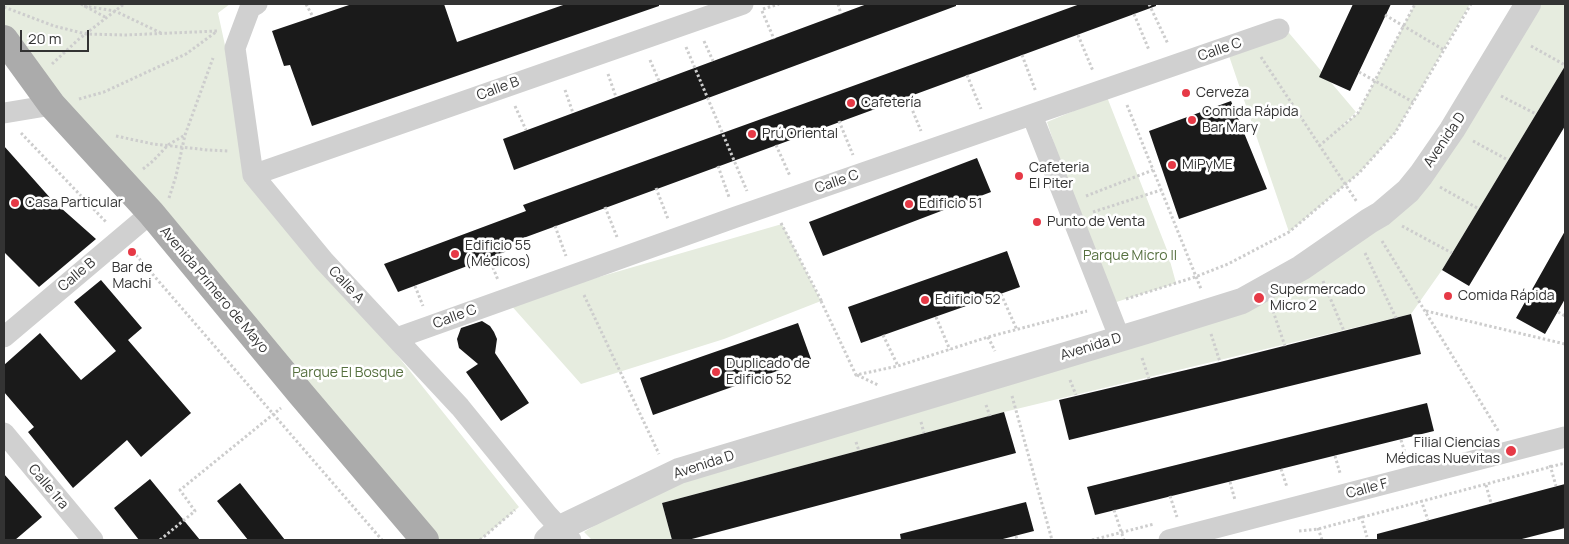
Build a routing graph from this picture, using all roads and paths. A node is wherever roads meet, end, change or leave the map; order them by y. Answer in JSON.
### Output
{"nodes":[{"id":1,"x":124,"y":4,"type":"edge"},
{"id":2,"x":257,"y":4,"type":"edge"},
{"id":3,"x":306,"y":4,"type":"edge"},
{"id":4,"x":759,"y":4,"type":"edge"},
{"id":5,"x":779,"y":4,"type":"edge"},
{"id":6,"x":838,"y":4,"type":"edge"},
{"id":7,"x":1149,"y":4,"type":"edge"},
{"id":8,"x":1415,"y":4,"type":"edge"},
{"id":9,"x":1471,"y":4,"type":"edge"},
{"id":10,"x":1528,"y":4,"type":"edge"},
{"id":11,"x":82,"y":5,"type":"edge"},
{"id":12,"x":4,"y":7,"type":"edge"},
{"id":13,"x":752,"y":9,"type":"edge"},
{"id":14,"x":115,"y":11,"type":"junction"},
{"id":15,"x":841,"y":14,"type":"dead end"},
{"id":16,"x":1134,"y":14,"type":"dead end"},
{"id":17,"x":1386,"y":15,"type":"dead end"},
{"id":18,"x":313,"y":17,"type":"dead end"},
{"id":19,"x":106,"y":18,"type":"junction"},
{"id":20,"x":1403,"y":26,"type":"junction"},
{"id":21,"x":1279,"y":29,"type":"dead end"},
{"id":22,"x":86,"y":34,"type":"junction"},
{"id":23,"x":162,"y":34,"type":"junction"},
{"id":24,"x":1510,"y":34,"type":"junction"},
{"id":25,"x":1078,"y":35,"type":"dead end"},
{"id":26,"x":4,"y":39,"type":"edge"},
{"id":27,"x":774,"y":39,"type":"dead end"},
{"id":28,"x":215,"y":50,"type":"dead end"},
{"id":29,"x":1444,"y":50,"type":"junction"},
{"id":30,"x":1022,"y":55,"type":"dead end"},
{"id":31,"x":1565,"y":66,"type":"edge"},
{"id":32,"x":1168,"y":68,"type":"junction"},
{"id":33,"x":45,"y":70,"type":"dead end"},
{"id":34,"x":1359,"y":72,"type":"dead end"},
{"id":35,"x":967,"y":74,"type":"dead end"},
{"id":36,"x":1375,"y":80,"type":"junction"},
{"id":37,"x":1480,"y":84,"type":"junction"},
{"id":38,"x":1102,"y":90,"type":"junction"},
{"id":39,"x":907,"y":97,"type":"dead end"},
{"id":40,"x":1126,"y":101,"type":"dead end"},
{"id":41,"x":1413,"y":102,"type":"junction"},
{"id":42,"x":62,"y":103,"type":"junction"},
{"id":43,"x":1035,"y":106,"type":"junction"},
{"id":44,"x":1536,"y":114,"type":"dead end"},
{"id":45,"x":11,"y":121,"type":"edge"},
{"id":46,"x":839,"y":121,"type":"dead end"},
{"id":47,"x":990,"y":129,"type":"junction"},
{"id":48,"x":1452,"y":130,"type":"junction"},
{"id":49,"x":107,"y":134,"type":"dead end"},
{"id":50,"x":185,"y":135,"type":"junction"},
{"id":51,"x":776,"y":145,"type":"dead end"},
{"id":52,"x":168,"y":146,"type":"junction"},
{"id":53,"x":1320,"y":146,"type":"dead end"},
{"id":54,"x":181,"y":147,"type":"junction"},
{"id":55,"x":930,"y":150,"type":"junction"},
{"id":56,"x":234,"y":151,"type":"dead end"},
{"id":57,"x":855,"y":160,"type":"dead end"},
{"id":58,"x":1508,"y":160,"type":"dead end"},
{"id":59,"x":718,"y":166,"type":"dead end"},
{"id":60,"x":1153,"y":170,"type":"junction"},
{"id":61,"x":139,"y":171,"type":"dead end"},
{"id":62,"x":253,"y":175,"type":"junction"},
{"id":63,"x":1421,"y":175,"type":"junction"},
{"id":64,"x":656,"y":188,"type":"dead end"},
{"id":65,"x":1161,"y":190,"type":"junction"},
{"id":66,"x":798,"y":195,"type":"junction"},
{"id":67,"x":1082,"y":197,"type":"dead end"},
{"id":68,"x":159,"y":207,"type":"junction"},
{"id":69,"x":605,"y":207,"type":"dead end"},
{"id":70,"x":1479,"y":209,"type":"dead end"},
{"id":71,"x":1088,"y":214,"type":"dead end"},
{"id":72,"x":1381,"y":214,"type":"junction"},
{"id":73,"x":736,"y":216,"type":"junction"},
{"id":74,"x":554,"y":226,"type":"dead end"},
{"id":75,"x":121,"y":237,"type":"junction"},
{"id":76,"x":675,"y":238,"type":"junction"},
{"id":77,"x":618,"y":239,"type":"dead end"},
{"id":78,"x":1361,"y":245,"type":"dead end"},
{"id":79,"x":1452,"y":253,"type":"dead end"},
{"id":80,"x":567,"y":258,"type":"dead end"},
{"id":81,"x":1314,"y":259,"type":"junction"},
{"id":82,"x":1195,"y":277,"type":"junction"},
{"id":83,"x":580,"y":287,"type":"dead end"},
{"id":84,"x":1265,"y":288,"type":"junction"},
{"id":85,"x":1001,"y":294,"type":"dead end"},
{"id":86,"x":821,"y":301,"type":"dead end"},
{"id":87,"x":1107,"y":305,"type":"junction"},
{"id":88,"x":1425,"y":311,"type":"dead end"},
{"id":89,"x":1558,"y":312,"type":"dead end"},
{"id":90,"x":1565,"y":316,"type":"edge"},
{"id":91,"x":936,"y":318,"type":"dead end"},
{"id":92,"x":1396,"y":318,"type":"dead end"},
{"id":93,"x":1017,"y":330,"type":"junction"},
{"id":94,"x":1344,"y":331,"type":"dead end"},
{"id":95,"x":883,"y":335,"type":"dead end"},
{"id":96,"x":4,"y":337,"type":"edge"},
{"id":97,"x":397,"y":338,"type":"junction"},
{"id":98,"x":1120,"y":339,"type":"junction"},
{"id":99,"x":1565,"y":344,"type":"edge"},
{"id":100,"x":1286,"y":346,"type":"dead end"},
{"id":101,"x":950,"y":350,"type":"junction"},
{"id":102,"x":898,"y":366,"type":"junction"},
{"id":103,"x":1005,"y":372,"type":"junction"},
{"id":104,"x":300,"y":394,"type":"junction"},
{"id":105,"x":273,"y":414,"type":"junction"},
{"id":106,"x":4,"y":434,"type":"edge"},
{"id":107,"x":1565,"y":437,"type":"edge"},
{"id":108,"x":1565,"y":463,"type":"edge"},
{"id":109,"x":679,"y":471,"type":"junction"},
{"id":110,"x":1114,"y":510,"type":"dead end"},
{"id":111,"x":1290,"y":532,"type":"dead end"},
{"id":112,"x":559,"y":536,"type":"edge"},
{"id":113,"x":1016,"y":536,"type":"dead end"},
{"id":114,"x":93,"y":540,"type":"edge"},
{"id":115,"x":160,"y":540,"type":"edge"},
{"id":116,"x":382,"y":540,"type":"edge"},
{"id":117,"x":425,"y":540,"type":"edge"},
{"id":118,"x":1017,"y":540,"type":"edge"},
{"id":119,"x":1052,"y":540,"type":"edge"},
{"id":120,"x":1124,"y":540,"type":"edge"},
{"id":121,"x":1169,"y":540,"type":"edge"}],
"edges":[{"from":1,"to":14,"type":"path"},
{"from":2,"to":62,"type":"street"},
{"from":3,"to":18,"type":"path"},
{"from":4,"to":13,"type":"path"},
{"from":5,"to":13,"type":"path"},
{"from":6,"to":15,"type":"path"},
{"from":7,"to":32,"type":"path"},
{"from":8,"to":20,"type":"path"},
{"from":9,"to":29,"type":"path"},
{"from":10,"to":24,"type":"street","name":"Avenida D"},
{"from":11,"to":14,"type":"path"},
{"from":11,"to":19,"type":"path"},
{"from":12,"to":22,"type":"path"},
{"from":13,"to":27,"type":"path"},
{"from":13,"to":62,"type":"street","name":"Calle B"},
{"from":14,"to":19,"type":"path"},
{"from":14,"to":23,"type":"path"},
{"from":16,"to":32,"type":"path"},
{"from":17,"to":20,"type":"path"},
{"from":19,"to":22,"type":"path"},
{"from":20,"to":29,"type":"path"},
{"from":20,"to":36,"type":"path"},
{"from":21,"to":32,"type":"street","name":"Calle C"},
{"from":22,"to":23,"type":"path"},
{"from":22,"to":33,"type":"path"},
{"from":23,"to":42,"type":"path"},
{"from":24,"to":31,"type":"path"},
{"from":24,"to":37,"type":"street","name":"Avenida D"},
{"from":25,"to":38,"type":"path"},
{"from":26,"to":42,"type":"main road","name":"Avenida Primero de Mayo"},
{"from":28,"to":50,"type":"path"},
{"from":29,"to":41,"type":"path"},
{"from":30,"to":43,"type":"path"},
{"from":32,"to":38,"type":"street","name":"Calle C"},
{"from":34,"to":36,"type":"path"},
{"from":35,"to":47,"type":"path"},
{"from":36,"to":41,"type":"path"},
{"from":36,"to":53,"type":"path"},
{"from":37,"to":44,"type":"path"},
{"from":37,"to":48,"type":"street","name":"Avenida D"},
{"from":38,"to":43,"type":"street","name":"Calle C"},
{"from":39,"to":55,"type":"path"},
{"from":40,"to":60,"type":"path"},
{"from":41,"to":82,"type":"path"},
{"from":42,"to":45,"type":"street"},
{"from":42,"to":68,"type":"main road","name":"Avenida Primero de Mayo"},
{"from":43,"to":47,"type":"street","name":"Calle C"},
{"from":43,"to":87,"type":"street"},
{"from":45,"to":75,"type":"path"},
{"from":46,"to":57,"type":"path"},
{"from":47,"to":55,"type":"street","name":"Calle C"},
{"from":48,"to":58,"type":"path"},
{"from":48,"to":63,"type":"street","name":"Avenida D"},
{"from":49,"to":52,"type":"path"},
{"from":50,"to":52,"type":"path"},
{"from":50,"to":54,"type":"path"},
{"from":51,"to":66,"type":"path"},
{"from":52,"to":54,"type":"path"},
{"from":52,"to":61,"type":"path"},
{"from":54,"to":56,"type":"path"},
{"from":54,"to":68,"type":"path"},
{"from":55,"to":66,"type":"street","name":"Calle C"},
{"from":59,"to":73,"type":"path"},
{"from":60,"to":65,"type":"path"},
{"from":60,"to":67,"type":"path"},
{"from":62,"to":97,"type":"street","name":"Calle A"},
{"from":63,"to":70,"type":"path"},
{"from":63,"to":72,"type":"street","name":"Avenida D"},
{"from":64,"to":76,"type":"path"},
{"from":65,"to":71,"type":"path"},
{"from":65,"to":82,"type":"path"},
{"from":66,"to":73,"type":"street","name":"Calle C"},
{"from":68,"to":75,"type":"street","name":"Calle B"},
{"from":68,"to":104,"type":"main road","name":"Avenida Primero de Mayo"},
{"from":69,"to":77,"type":"path"},
{"from":72,"to":79,"type":"path"},
{"from":72,"to":81,"type":"street","name":"Avenida D"},
{"from":73,"to":76,"type":"street","name":"Calle C"},
{"from":74,"to":80,"type":"path"},
{"from":75,"to":96,"type":"street","name":"Calle B"},
{"from":75,"to":105,"type":"path"},
{"from":76,"to":97,"type":"street","name":"Calle C"},
{"from":78,"to":92,"type":"path"},
{"from":81,"to":84,"type":"street","name":"Avenida D"},
{"from":81,"to":94,"type":"path"},
{"from":82,"to":87,"type":"path"},
{"from":83,"to":109,"type":"path"},
{"from":84,"to":98,"type":"street","name":"Avenida D"},
{"from":84,"to":100,"type":"path"},
{"from":85,"to":93,"type":"path"},
{"from":86,"to":102,"type":"path"},
{"from":87,"to":93,"type":"path"},
{"from":87,"to":98,"type":"street"},
{"from":88,"to":99,"type":"path"},
{"from":89,"to":90,"type":"path"},
{"from":91,"to":101,"type":"path"},
{"from":93,"to":101,"type":"path"},
{"from":95,"to":102,"type":"path"},
{"from":97,"to":112,"type":"street","name":"Calle A"},
{"from":98,"to":103,"type":"street","name":"Avenida D"},
{"from":101,"to":102,"type":"path"},
{"from":103,"to":109,"type":"street","name":"Avenida D"},
{"from":103,"to":119,"type":"path"},
{"from":104,"to":105,"type":"path"},
{"from":104,"to":117,"type":"main road","name":"Avenida Primero de Mayo"},
{"from":105,"to":115,"type":"path"},
{"from":105,"to":116,"type":"path"},
{"from":106,"to":114,"type":"street","name":"Calle 1ra"},
{"from":107,"to":121,"type":"street","name":"Calle F"},
{"from":108,"to":111,"type":"path"},
{"from":109,"to":112,"type":"street","name":"Avenida D"},
{"from":110,"to":120,"type":"path"},
{"from":113,"to":118,"type":"path"}]}
